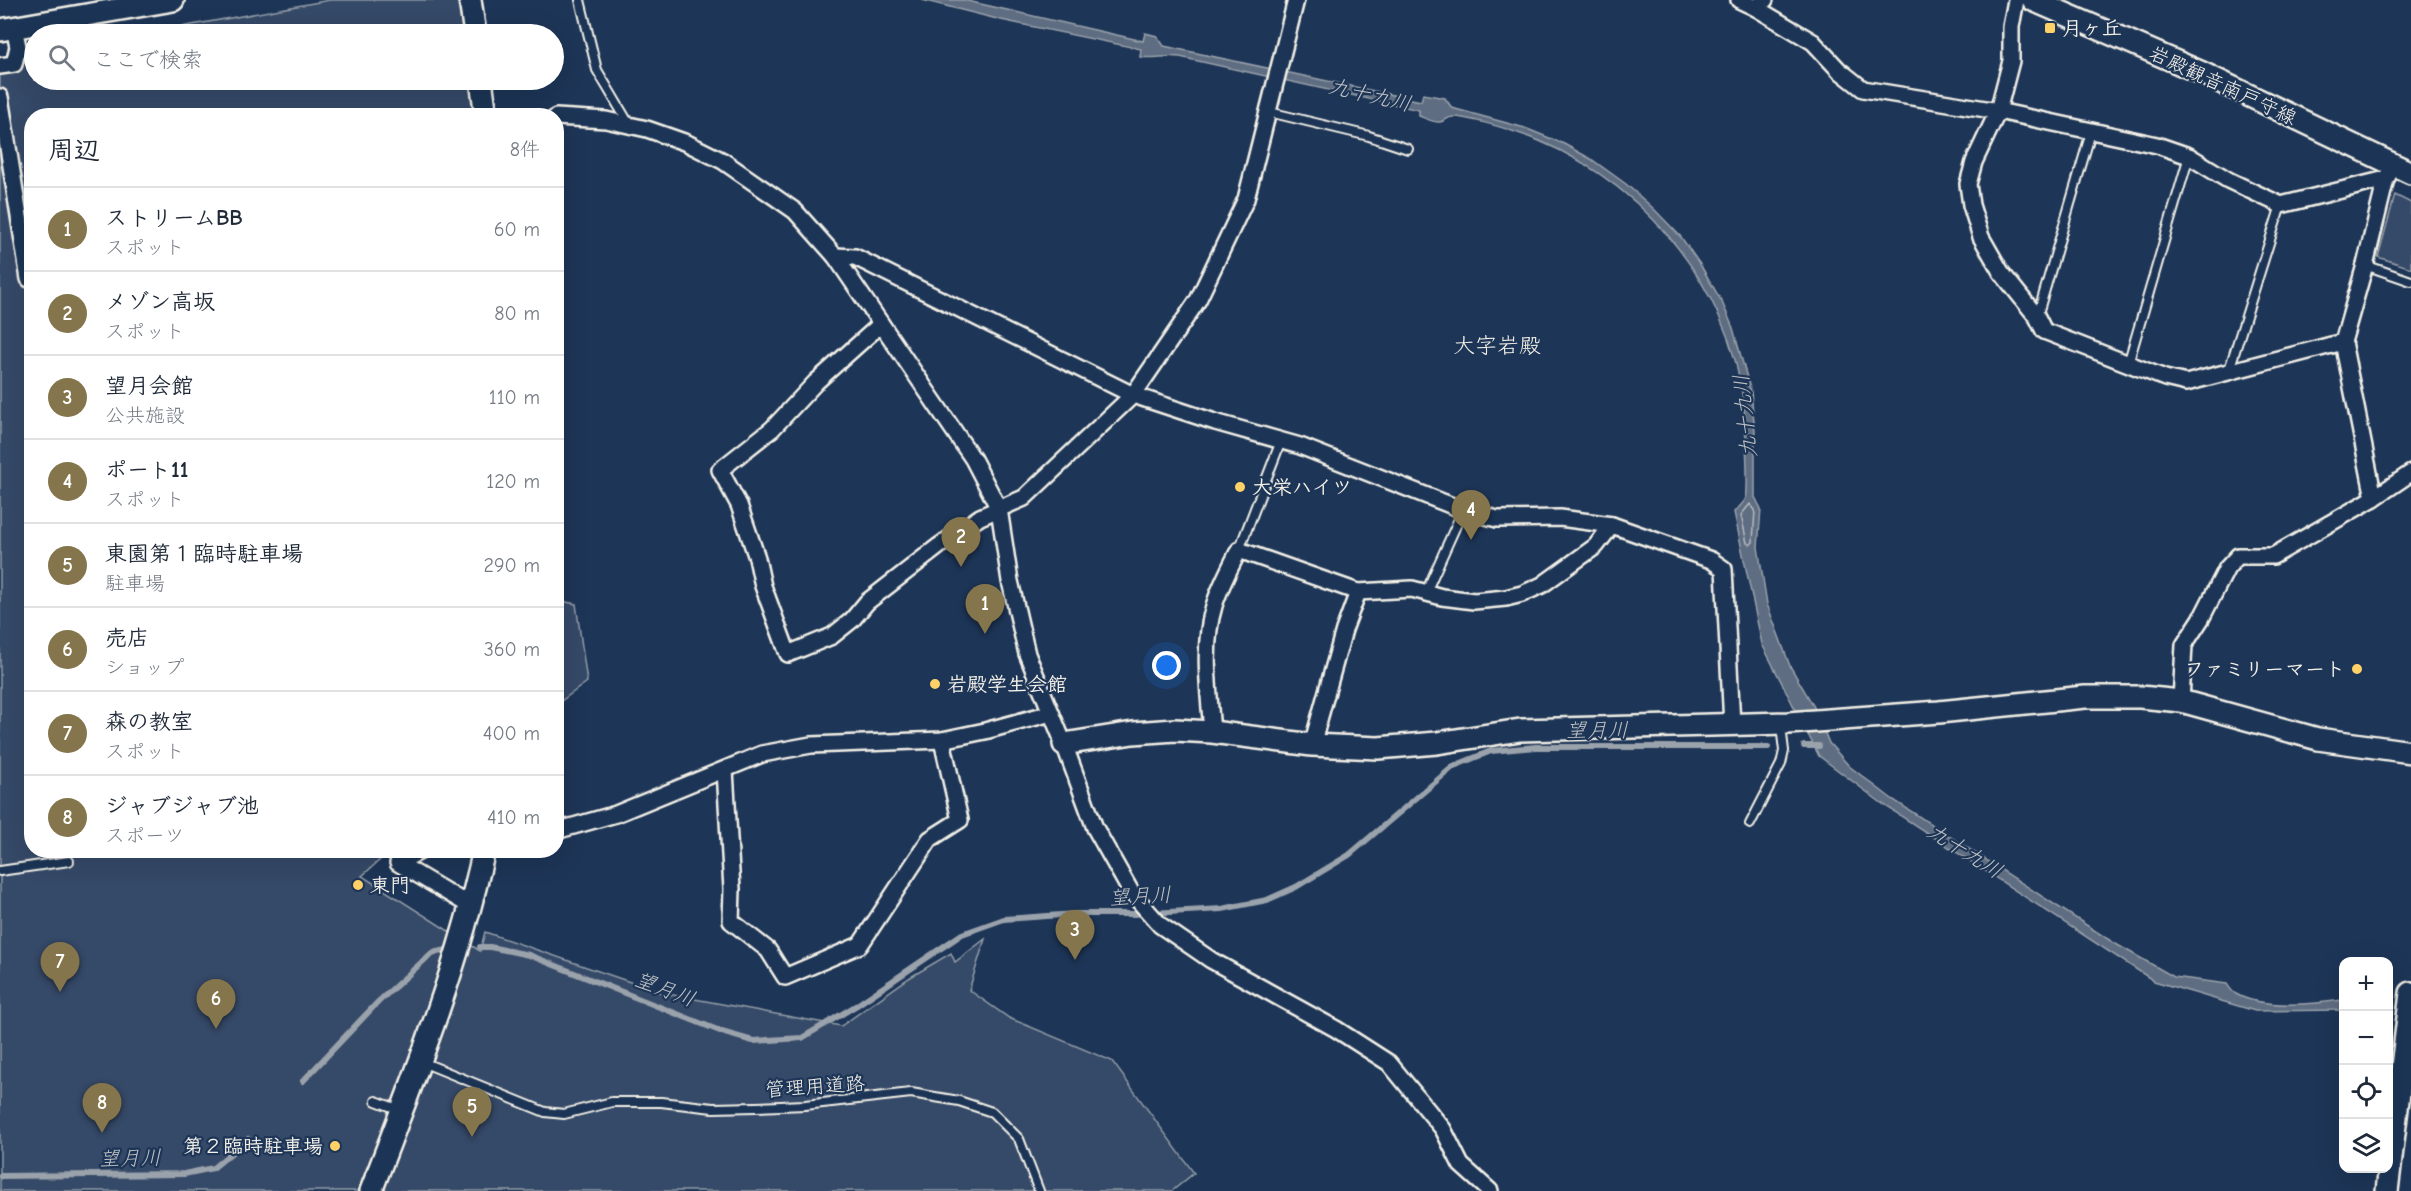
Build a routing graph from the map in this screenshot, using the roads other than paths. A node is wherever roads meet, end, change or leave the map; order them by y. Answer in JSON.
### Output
{"nodes":[{"id":1,"x":173,"y":0,"type":"edge"},
{"id":2,"x":470,"y":0,"type":"edge"},
{"id":3,"x":580,"y":0,"type":"edge"},
{"id":4,"x":1296,"y":0,"type":"edge"},
{"id":5,"x":1739,"y":0,"type":"edge"},
{"id":6,"x":2016,"y":0,"type":"edge"},
{"id":7,"x":2033,"y":0,"type":"edge"},
{"id":8,"x":1760,"y":4,"type":"edge"},
{"id":9,"x":36,"y":24,"type":"edge"},
{"id":10,"x":474,"y":24,"type":"edge"},
{"id":11,"x":24,"y":26,"type":"edge"},
{"id":12,"x":7,"y":29,"type":"edge"},
{"id":13,"x":0,"y":66,"type":"edge"},
{"id":14,"x":482,"y":90,"type":"edge"},
{"id":15,"x":0,"y":97,"type":"edge"},
{"id":16,"x":485,"y":108,"type":"edge"},
{"id":17,"x":1998,"y":111,"type":"junction"},
{"id":18,"x":1269,"y":112,"type":"junction"},
{"id":19,"x":564,"y":117,"type":"edge"},
{"id":20,"x":630,"y":125,"type":"junction"},
{"id":21,"x":2091,"y":132,"type":"junction"},
{"id":22,"x":1408,"y":149,"type":"dead end"},
{"id":23,"x":2189,"y":156,"type":"junction"},
{"id":24,"x":2397,"y":172,"type":"edge"},
{"id":25,"x":2281,"y":205,"type":"junction"},
{"id":26,"x":24,"y":243,"type":"edge"},
{"id":27,"x":835,"y":256,"type":"junction"},
{"id":28,"x":2365,"y":265,"type":"junction"},
{"id":29,"x":2411,"y":280,"type":"edge"},
{"id":30,"x":2037,"y":317,"type":"junction"},
{"id":31,"x":881,"y":324,"type":"junction"},
{"id":32,"x":2343,"y":342,"type":"junction"},
{"id":33,"x":2128,"y":364,"type":"junction"},
{"id":34,"x":2229,"y":370,"type":"junction"},
{"id":35,"x":1133,"y":395,"type":"junction"},
{"id":36,"x":1281,"y":441,"type":"junction"},
{"id":37,"x":2411,"y":473,"type":"edge"},
{"id":38,"x":2374,"y":498,"type":"junction"},
{"id":39,"x":999,"y":509,"type":"junction"},
{"id":40,"x":1463,"y":510,"type":"junction"},
{"id":41,"x":1612,"y":525,"type":"junction"},
{"id":42,"x":1239,"y":550,"type":"junction"},
{"id":43,"x":1358,"y":592,"type":"junction"},
{"id":44,"x":1426,"y":592,"type":"junction"},
{"id":45,"x":2181,"y":701,"type":"junction"},
{"id":46,"x":1051,"y":713,"type":"junction"},
{"id":47,"x":1784,"y":723,"type":"junction"},
{"id":48,"x":1732,"y":725,"type":"junction"},
{"id":49,"x":1212,"y":732,"type":"junction"},
{"id":50,"x":942,"y":740,"type":"junction"},
{"id":51,"x":1064,"y":744,"type":"junction"},
{"id":52,"x":1312,"y":745,"type":"junction"},
{"id":53,"x":2411,"y":752,"type":"edge"},
{"id":54,"x":725,"y":770,"type":"junction"},
{"id":55,"x":1750,"y":824,"type":"dead end"},
{"id":56,"x":564,"y":829,"type":"edge"},
{"id":57,"x":407,"y":858,"type":"edge"},
{"id":58,"x":482,"y":858,"type":"edge"},
{"id":59,"x":69,"y":861,"type":"dead end"},
{"id":60,"x":0,"y":871,"type":"edge"},
{"id":61,"x":472,"y":907,"type":"junction"},
{"id":62,"x":2411,"y":993,"type":"edge"},
{"id":63,"x":421,"y":1061,"type":"junction"},
{"id":64,"x":376,"y":1101,"type":"dead end"},
{"id":65,"x":402,"y":1110,"type":"junction"},
{"id":66,"x":371,"y":1191,"type":"edge"},
{"id":67,"x":1039,"y":1191,"type":"edge"},
{"id":68,"x":1490,"y":1191,"type":"edge"},
{"id":69,"x":2387,"y":1191,"type":"edge"}],
"edges":[{"from":1,"to":9,"type":"street"},
{"from":2,"to":10,"type":"street"},
{"from":3,"to":20,"type":"lane"},
{"from":4,"to":18,"type":"street"},
{"from":5,"to":8,"type":"street"},
{"from":6,"to":17,"type":"street"},
{"from":7,"to":24,"type":"street","name":"岩殿観音南戸守線"},
{"from":8,"to":17,"type":"street"},
{"from":11,"to":12,"type":"street"},
{"from":12,"to":13,"type":"street"},
{"from":14,"to":16,"type":"street"},
{"from":15,"to":26,"type":"street"},
{"from":17,"to":21,"type":"street"},
{"from":17,"to":30,"type":"street"},
{"from":18,"to":22,"type":"lane"},
{"from":18,"to":35,"type":"street"},
{"from":19,"to":20,"type":"street"},
{"from":20,"to":27,"type":"street"},
{"from":21,"to":23,"type":"street"},
{"from":21,"to":30,"type":"lane"},
{"from":23,"to":25,"type":"street"},
{"from":23,"to":33,"type":"lane"},
{"from":24,"to":25,"type":"street"},
{"from":24,"to":28,"type":"street"},
{"from":25,"to":34,"type":"lane"},
{"from":27,"to":31,"type":"street"},
{"from":27,"to":35,"type":"street"},
{"from":28,"to":29,"type":"lane"},
{"from":28,"to":32,"type":"street"},
{"from":30,"to":33,"type":"street"},
{"from":31,"to":39,"type":"street"},
{"from":31,"to":39,"type":"street"},
{"from":32,"to":34,"type":"street"},
{"from":32,"to":38,"type":"street"},
{"from":33,"to":34,"type":"street"},
{"from":35,"to":36,"type":"street"},
{"from":35,"to":39,"type":"street"},
{"from":36,"to":40,"type":"street"},
{"from":36,"to":42,"type":"lane"},
{"from":37,"to":38,"type":"street"},
{"from":38,"to":45,"type":"street"},
{"from":39,"to":46,"type":"street"},
{"from":40,"to":41,"type":"street"},
{"from":40,"to":44,"type":"lane"},
{"from":41,"to":44,"type":"street"},
{"from":41,"to":48,"type":"street"},
{"from":42,"to":43,"type":"street"},
{"from":42,"to":49,"type":"street"},
{"from":43,"to":44,"type":"street"},
{"from":43,"to":52,"type":"street"},
{"from":45,"to":47,"type":"street"},
{"from":45,"to":53,"type":"street"},
{"from":46,"to":50,"type":"street"},
{"from":46,"to":51,"type":"street"},
{"from":47,"to":48,"type":"street"},
{"from":47,"to":55,"type":"lane"},
{"from":48,"to":52,"type":"street"},
{"from":49,"to":51,"type":"street"},
{"from":49,"to":52,"type":"street"},
{"from":50,"to":54,"type":"street"},
{"from":50,"to":54,"type":"street"},
{"from":51,"to":68,"type":"street"},
{"from":54,"to":56,"type":"street"},
{"from":57,"to":61,"type":"street"},
{"from":58,"to":61,"type":"street"},
{"from":59,"to":60,"type":"lane"},
{"from":61,"to":63,"type":"street"},
{"from":62,"to":69,"type":"street"},
{"from":63,"to":65,"type":"street"},
{"from":63,"to":67,"type":"lane","name":"管理用道路"},
{"from":64,"to":65,"type":"lane"},
{"from":65,"to":66,"type":"street"}]}
